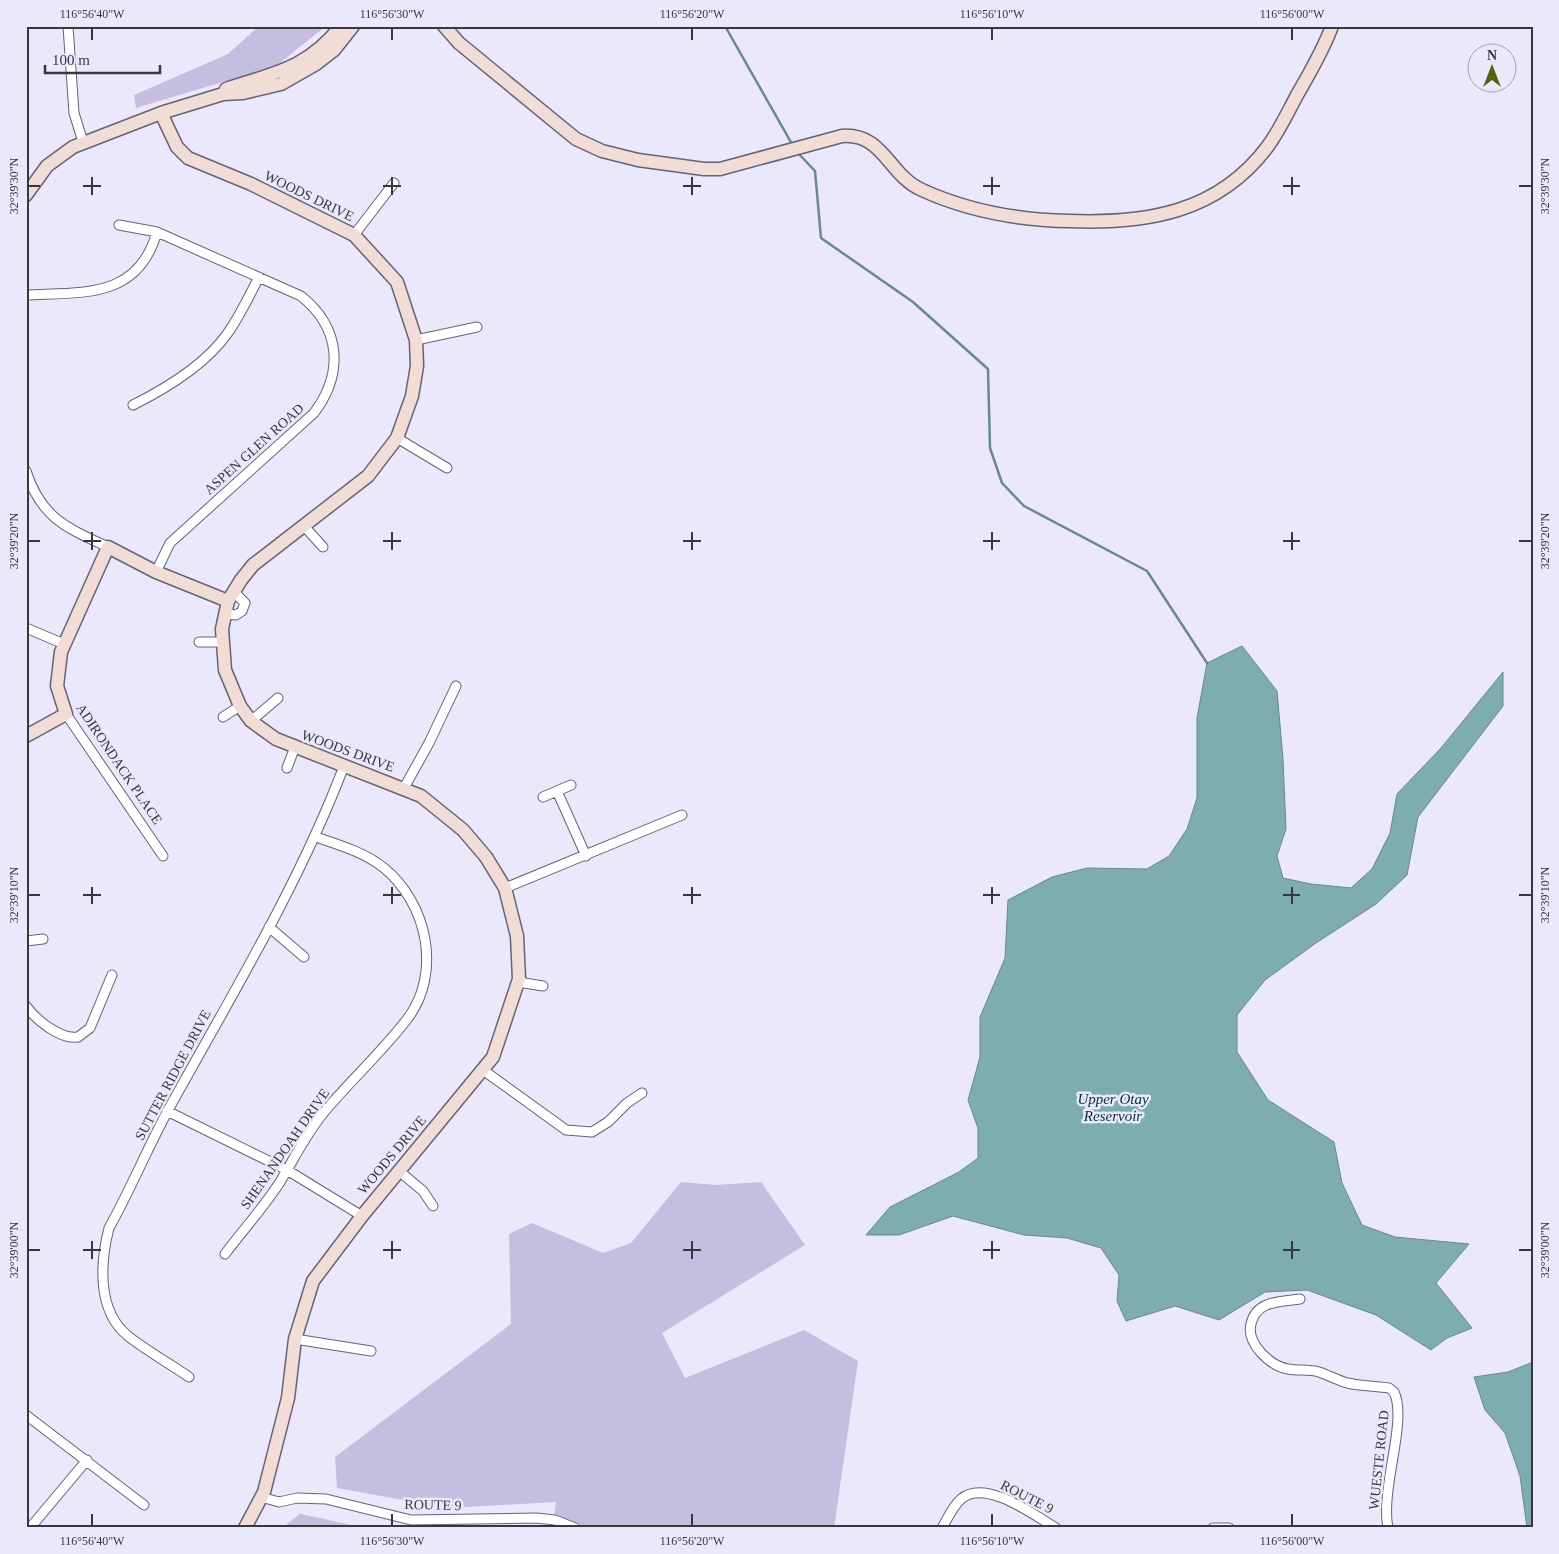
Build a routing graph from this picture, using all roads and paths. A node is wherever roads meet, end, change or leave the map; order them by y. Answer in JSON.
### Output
{"nodes":[{"id":1,"x":68,"y":26,"type":"edge"},
{"id":2,"x":341,"y":26,"type":"edge"},
{"id":3,"x":353,"y":26,"type":"edge"},
{"id":4,"x":444,"y":26,"type":"edge"},
{"id":5,"x":1332,"y":26,"type":"edge"},
{"id":6,"x":224,"y":94,"type":"junction"},
{"id":7,"x":161,"y":112,"type":"junction"},
{"id":8,"x":83,"y":142,"type":"junction"},
{"id":9,"x":394,"y":183,"type":"dead end"},
{"id":10,"x":26,"y":195,"type":"edge"},
{"id":11,"x":119,"y":225,"type":"dead end"},
{"id":12,"x":157,"y":232,"type":"junction"},
{"id":13,"x":354,"y":235,"type":"junction"},
{"id":14,"x":259,"y":277,"type":"junction"},
{"id":15,"x":26,"y":295,"type":"edge"},
{"id":16,"x":477,"y":326,"type":"dead end"},
{"id":17,"x":416,"y":340,"type":"junction"},
{"id":18,"x":133,"y":404,"type":"dead end"},
{"id":19,"x":397,"y":438,"type":"junction"},
{"id":20,"x":447,"y":468,"type":"dead end"},
{"id":21,"x":26,"y":471,"type":"edge"},
{"id":22,"x":304,"y":526,"type":"junction"},
{"id":23,"x":108,"y":547,"type":"junction"},
{"id":24,"x":323,"y":547,"type":"dead end"},
{"id":25,"x":156,"y":572,"type":"junction"},
{"id":26,"x":231,"y":596,"type":"junction"},
{"id":27,"x":26,"y":628,"type":"edge"},
{"id":28,"x":199,"y":642,"type":"dead end"},
{"id":29,"x":222,"y":642,"type":"junction"},
{"id":30,"x":64,"y":644,"type":"junction"},
{"id":31,"x":456,"y":686,"type":"dead end"},
{"id":32,"x":278,"y":698,"type":"dead end"},
{"id":33,"x":240,"y":706,"type":"junction"},
{"id":34,"x":66,"y":714,"type":"junction"},
{"id":35,"x":222,"y":717,"type":"dead end"},
{"id":36,"x":251,"y":721,"type":"junction"},
{"id":37,"x":26,"y":736,"type":"edge"},
{"id":38,"x":295,"y":747,"type":"junction"},
{"id":39,"x":344,"y":766,"type":"junction"},
{"id":40,"x":287,"y":768,"type":"dead end"},
{"id":41,"x":571,"y":785,"type":"dead end"},
{"id":42,"x":404,"y":788,"type":"junction"},
{"id":43,"x":557,"y":791,"type":"junction"},
{"id":44,"x":543,"y":797,"type":"dead end"},
{"id":45,"x":682,"y":815,"type":"dead end"},
{"id":46,"x":316,"y":837,"type":"junction"},
{"id":47,"x":163,"y":856,"type":"dead end"},
{"id":48,"x":586,"y":856,"type":"junction"},
{"id":49,"x":504,"y":888,"type":"junction"},
{"id":50,"x":269,"y":927,"type":"junction"},
{"id":51,"x":43,"y":939,"type":"dead end"},
{"id":52,"x":26,"y":941,"type":"edge"},
{"id":53,"x":304,"y":957,"type":"dead end"},
{"id":54,"x":112,"y":975,"type":"dead end"},
{"id":55,"x":518,"y":982,"type":"junction"},
{"id":56,"x":543,"y":986,"type":"dead end"},
{"id":57,"x":26,"y":1006,"type":"edge"},
{"id":58,"x":483,"y":1070,"type":"junction"},
{"id":59,"x":642,"y":1094,"type":"dead end"},
{"id":60,"x":167,"y":1111,"type":"junction"},
{"id":61,"x":287,"y":1170,"type":"junction"},
{"id":62,"x":399,"y":1171,"type":"junction"},
{"id":63,"x":434,"y":1206,"type":"dead end"},
{"id":64,"x":362,"y":1216,"type":"junction"},
{"id":65,"x":225,"y":1254,"type":"dead end"},
{"id":66,"x":1300,"y":1299,"type":"dead end"},
{"id":67,"x":295,"y":1339,"type":"junction"},
{"id":68,"x":371,"y":1351,"type":"dead end"},
{"id":69,"x":189,"y":1377,"type":"dead end"},
{"id":70,"x":26,"y":1415,"type":"edge"},
{"id":71,"x":87,"y":1460,"type":"junction"},
{"id":72,"x":261,"y":1497,"type":"junction"},
{"id":73,"x":144,"y":1506,"type":"dead end"},
{"id":74,"x":30,"y":1528,"type":"edge"},
{"id":75,"x":245,"y":1528,"type":"edge"},
{"id":76,"x":575,"y":1528,"type":"edge"},
{"id":77,"x":942,"y":1528,"type":"edge"},
{"id":78,"x":1056,"y":1528,"type":"edge"},
{"id":79,"x":1213,"y":1528,"type":"edge"},
{"id":80,"x":1229,"y":1528,"type":"edge"},
{"id":81,"x":1388,"y":1528,"type":"edge"}],
"edges":[{"from":1,"to":8,"type":"street"},
{"from":2,"to":6,"type":"street"},
{"from":3,"to":6,"type":"street"},
{"from":4,"to":5,"type":"street"},
{"from":6,"to":7,"type":"street"},
{"from":7,"to":8,"type":"street"},
{"from":7,"to":13,"type":"street","name":"WOODS DRIVE"},
{"from":8,"to":10,"type":"street"},
{"from":9,"to":13,"type":"street"},
{"from":11,"to":12,"type":"street","name":"ASPEN GLEN ROAD"},
{"from":12,"to":14,"type":"street","name":"ASPEN GLEN ROAD"},
{"from":12,"to":15,"type":"street"},
{"from":13,"to":17,"type":"street","name":"WOODS DRIVE"},
{"from":14,"to":18,"type":"street"},
{"from":14,"to":25,"type":"street","name":"ASPEN GLEN ROAD"},
{"from":16,"to":17,"type":"street"},
{"from":17,"to":19,"type":"street","name":"WOODS DRIVE"},
{"from":19,"to":20,"type":"street"},
{"from":19,"to":22,"type":"street","name":"WOODS DRIVE"},
{"from":21,"to":23,"type":"street"},
{"from":22,"to":24,"type":"street"},
{"from":22,"to":26,"type":"street","name":"WOODS DRIVE"},
{"from":23,"to":25,"type":"street"},
{"from":23,"to":30,"type":"street","name":"ADIRONDACK PLACE"},
{"from":25,"to":26,"type":"street"},
{"from":26,"to":29,"type":"street","name":"WOODS DRIVE"},
{"from":27,"to":30,"type":"street"},
{"from":28,"to":29,"type":"street"},
{"from":29,"to":33,"type":"street","name":"WOODS DRIVE"},
{"from":30,"to":34,"type":"street","name":"ADIRONDACK PLACE"},
{"from":31,"to":42,"type":"street"},
{"from":32,"to":36,"type":"street"},
{"from":33,"to":35,"type":"street"},
{"from":33,"to":36,"type":"street","name":"WOODS DRIVE"},
{"from":34,"to":37,"type":"street"},
{"from":34,"to":47,"type":"street","name":"ADIRONDACK PLACE"},
{"from":36,"to":38,"type":"street","name":"WOODS DRIVE"},
{"from":38,"to":39,"type":"street","name":"WOODS DRIVE"},
{"from":38,"to":40,"type":"street"},
{"from":39,"to":42,"type":"street","name":"WOODS DRIVE"},
{"from":39,"to":46,"type":"street","name":"SUTTER RIDGE DRIVE"},
{"from":41,"to":43,"type":"street"},
{"from":42,"to":49,"type":"street","name":"WOODS DRIVE"},
{"from":43,"to":44,"type":"street"},
{"from":43,"to":48,"type":"street"},
{"from":45,"to":48,"type":"street"},
{"from":46,"to":50,"type":"street","name":"SUTTER RIDGE DRIVE"},
{"from":46,"to":61,"type":"street","name":"SHENANDOAH DRIVE"},
{"from":48,"to":49,"type":"street"},
{"from":49,"to":55,"type":"street","name":"WOODS DRIVE"},
{"from":50,"to":53,"type":"street"},
{"from":50,"to":60,"type":"street","name":"SUTTER RIDGE DRIVE"},
{"from":51,"to":52,"type":"street"},
{"from":54,"to":57,"type":"street"},
{"from":55,"to":56,"type":"street"},
{"from":55,"to":58,"type":"street","name":"WOODS DRIVE"},
{"from":58,"to":59,"type":"street"},
{"from":58,"to":62,"type":"street","name":"WOODS DRIVE"},
{"from":60,"to":61,"type":"street"},
{"from":60,"to":69,"type":"street","name":"SUTTER RIDGE DRIVE"},
{"from":61,"to":64,"type":"street"},
{"from":61,"to":65,"type":"street","name":"SHENANDOAH DRIVE"},
{"from":62,"to":63,"type":"street"},
{"from":62,"to":64,"type":"street","name":"WOODS DRIVE"},
{"from":64,"to":67,"type":"street","name":"WOODS DRIVE"},
{"from":66,"to":81,"type":"street","name":"WUESTE ROAD"},
{"from":67,"to":68,"type":"street"},
{"from":67,"to":72,"type":"street","name":"WOODS DRIVE"},
{"from":70,"to":71,"type":"street"},
{"from":71,"to":73,"type":"street"},
{"from":71,"to":74,"type":"street"},
{"from":72,"to":75,"type":"street","name":"WOODS DRIVE"},
{"from":72,"to":76,"type":"street","name":"ROUTE 9"},
{"from":77,"to":78,"type":"street","name":"ROUTE 9"},
{"from":79,"to":80,"type":"street"}]}
